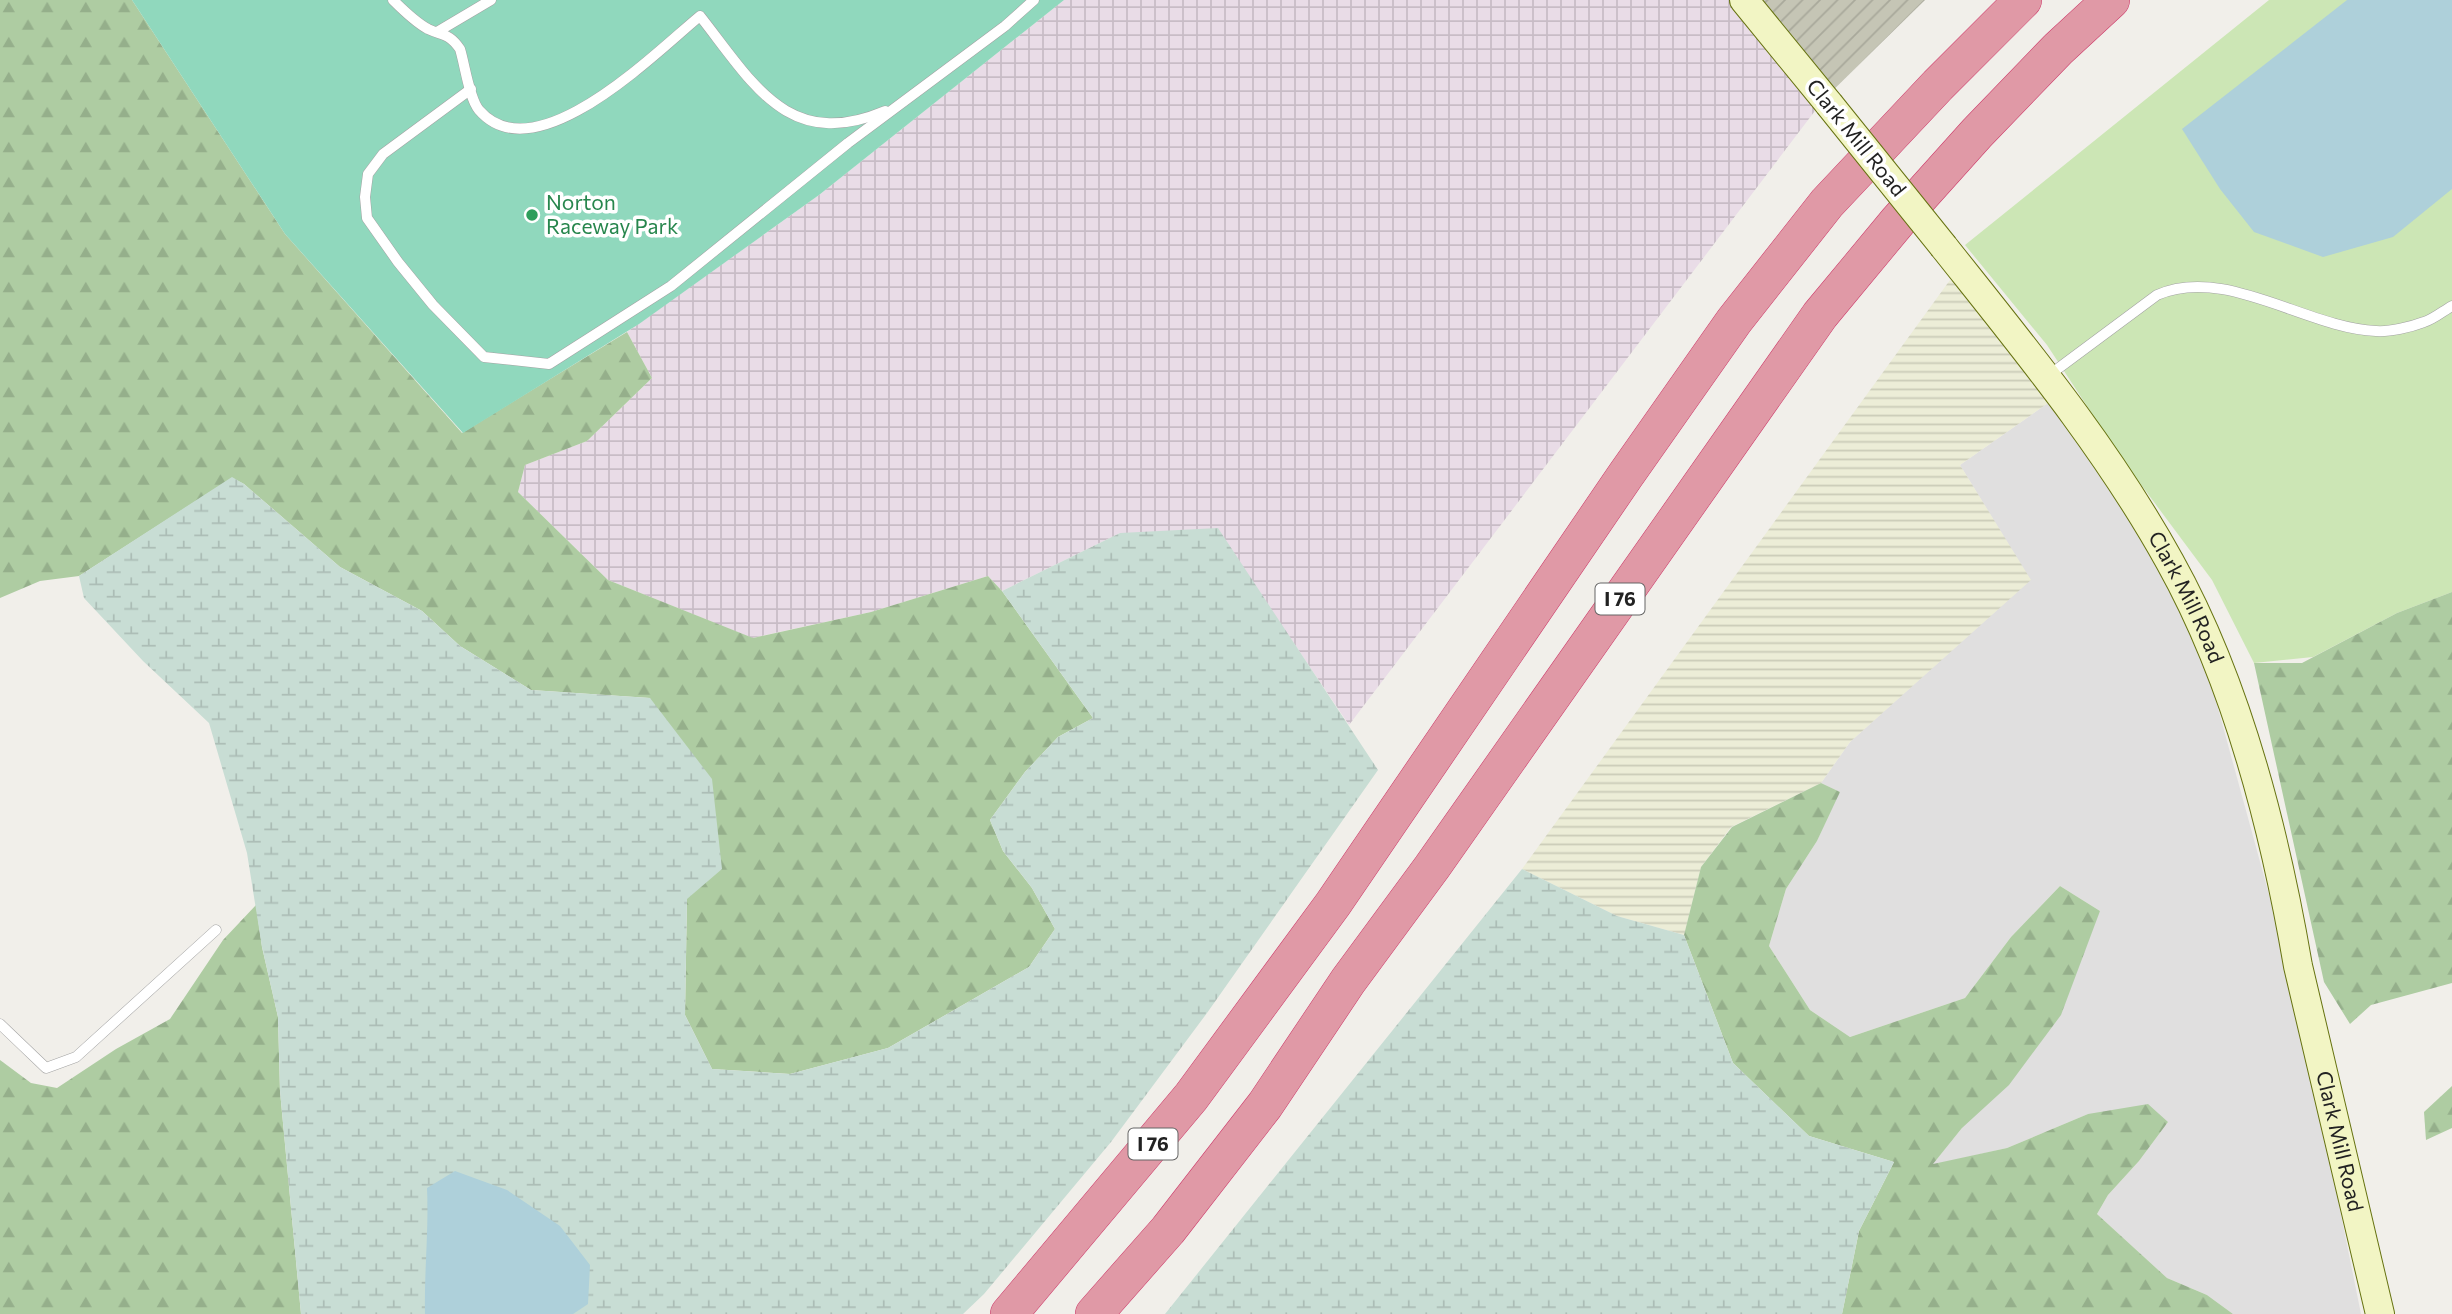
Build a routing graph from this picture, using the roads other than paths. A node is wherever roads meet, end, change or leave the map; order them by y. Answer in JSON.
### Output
{"nodes":[{"id":1,"x":393,"y":0,"type":"edge"},
{"id":2,"x":491,"y":0,"type":"edge"},
{"id":3,"x":1034,"y":0,"type":"edge"},
{"id":4,"x":1744,"y":0,"type":"edge"},
{"id":5,"x":2023,"y":0,"type":"edge"},
{"id":6,"x":2111,"y":0,"type":"edge"},
{"id":7,"x":436,"y":32,"type":"junction"},
{"id":8,"x":471,"y":89,"type":"junction"},
{"id":9,"x":898,"y":106,"type":"junction"},
{"id":10,"x":2452,"y":306,"type":"edge"},
{"id":11,"x":2048,"y":376,"type":"junction"},
{"id":12,"x":216,"y":930,"type":"dead end"},
{"id":13,"x":0,"y":1024,"type":"edge"},
{"id":14,"x":1009,"y":1314,"type":"edge"},
{"id":15,"x":1094,"y":1314,"type":"edge"},
{"id":16,"x":2380,"y":1314,"type":"edge"}],
"edges":[{"from":1,"to":7,"type":"lane"},
{"from":2,"to":7,"type":"lane"},
{"from":3,"to":9,"type":"lane"},
{"from":4,"to":11,"type":"street","name":"Clark Mill Road","bridge":true},
{"from":5,"to":14,"type":"highway","number":"I 76"},
{"from":6,"to":15,"type":"highway","number":"I 76"},
{"from":7,"to":8,"type":"lane"},
{"from":8,"to":9,"type":"lane"},
{"from":8,"to":9,"type":"lane"},
{"from":10,"to":11,"type":"lane"},
{"from":11,"to":16,"type":"street","name":"Clark Mill Road"},
{"from":12,"to":13,"type":"lane"}]}
